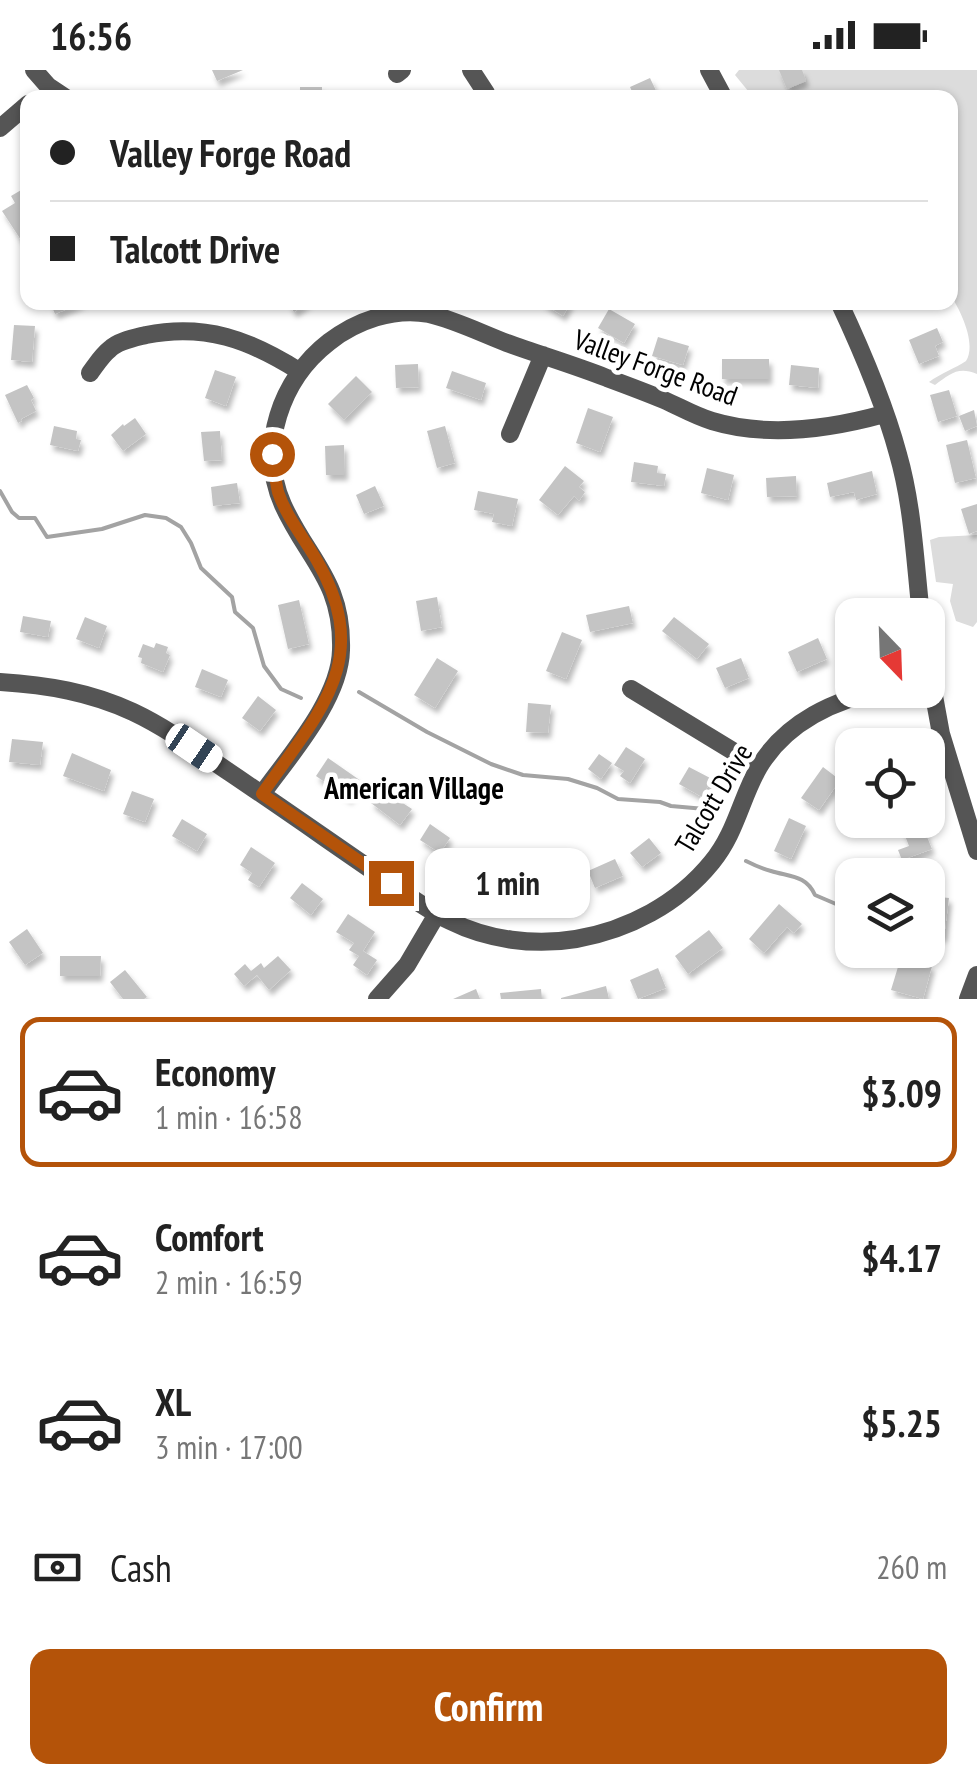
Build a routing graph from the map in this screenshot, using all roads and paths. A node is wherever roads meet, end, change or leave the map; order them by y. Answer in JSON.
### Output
{"nodes":[{"id":1,"x":20,"y":111,"type":"edge"},
{"id":2,"x":0,"y":128,"type":"edge"},
{"id":3,"x":843,"y":310,"type":"edge"},
{"id":4,"x":543,"y":355,"type":"junction"},
{"id":5,"x":300,"y":372,"type":"junction"},
{"id":6,"x":90,"y":373,"type":"dead end"},
{"id":7,"x":884,"y":414,"type":"junction"},
{"id":8,"x":510,"y":434,"type":"dead end"},
{"id":9,"x":919,"y":598,"type":"edge"},
{"id":10,"x":0,"y":682,"type":"edge"},
{"id":11,"x":631,"y":688,"type":"dead end"},
{"id":12,"x":835,"y":704,"type":"edge"},
{"id":13,"x":937,"y":708,"type":"edge"},
{"id":14,"x":760,"y":767,"type":"junction"},
{"id":15,"x":262,"y":794,"type":"junction"},
{"id":16,"x":977,"y":851,"type":"edge"},
{"id":17,"x":437,"y":914,"type":"junction"},
{"id":18,"x":377,"y":999,"type":"edge"}],
"edges":[{"from":1,"to":2,"type":"street"},
{"from":3,"to":7,"type":"street"},
{"from":4,"to":5,"type":"street","name":"Valley Forge Road"},
{"from":4,"to":7,"type":"street","name":"Valley Forge Road"},
{"from":4,"to":8,"type":"street"},
{"from":5,"to":6,"type":"street"},
{"from":5,"to":15,"type":"street","name":"Valley Forge Road"},
{"from":7,"to":9,"type":"street"},
{"from":10,"to":15,"type":"street","name":"Talcott Drive"},
{"from":11,"to":14,"type":"street"},
{"from":12,"to":14,"type":"street","name":"Talcott Drive"},
{"from":13,"to":16,"type":"street"},
{"from":14,"to":17,"type":"street","name":"Talcott Drive"},
{"from":15,"to":17,"type":"street","name":"Talcott Drive"},
{"from":17,"to":18,"type":"street"}]}
